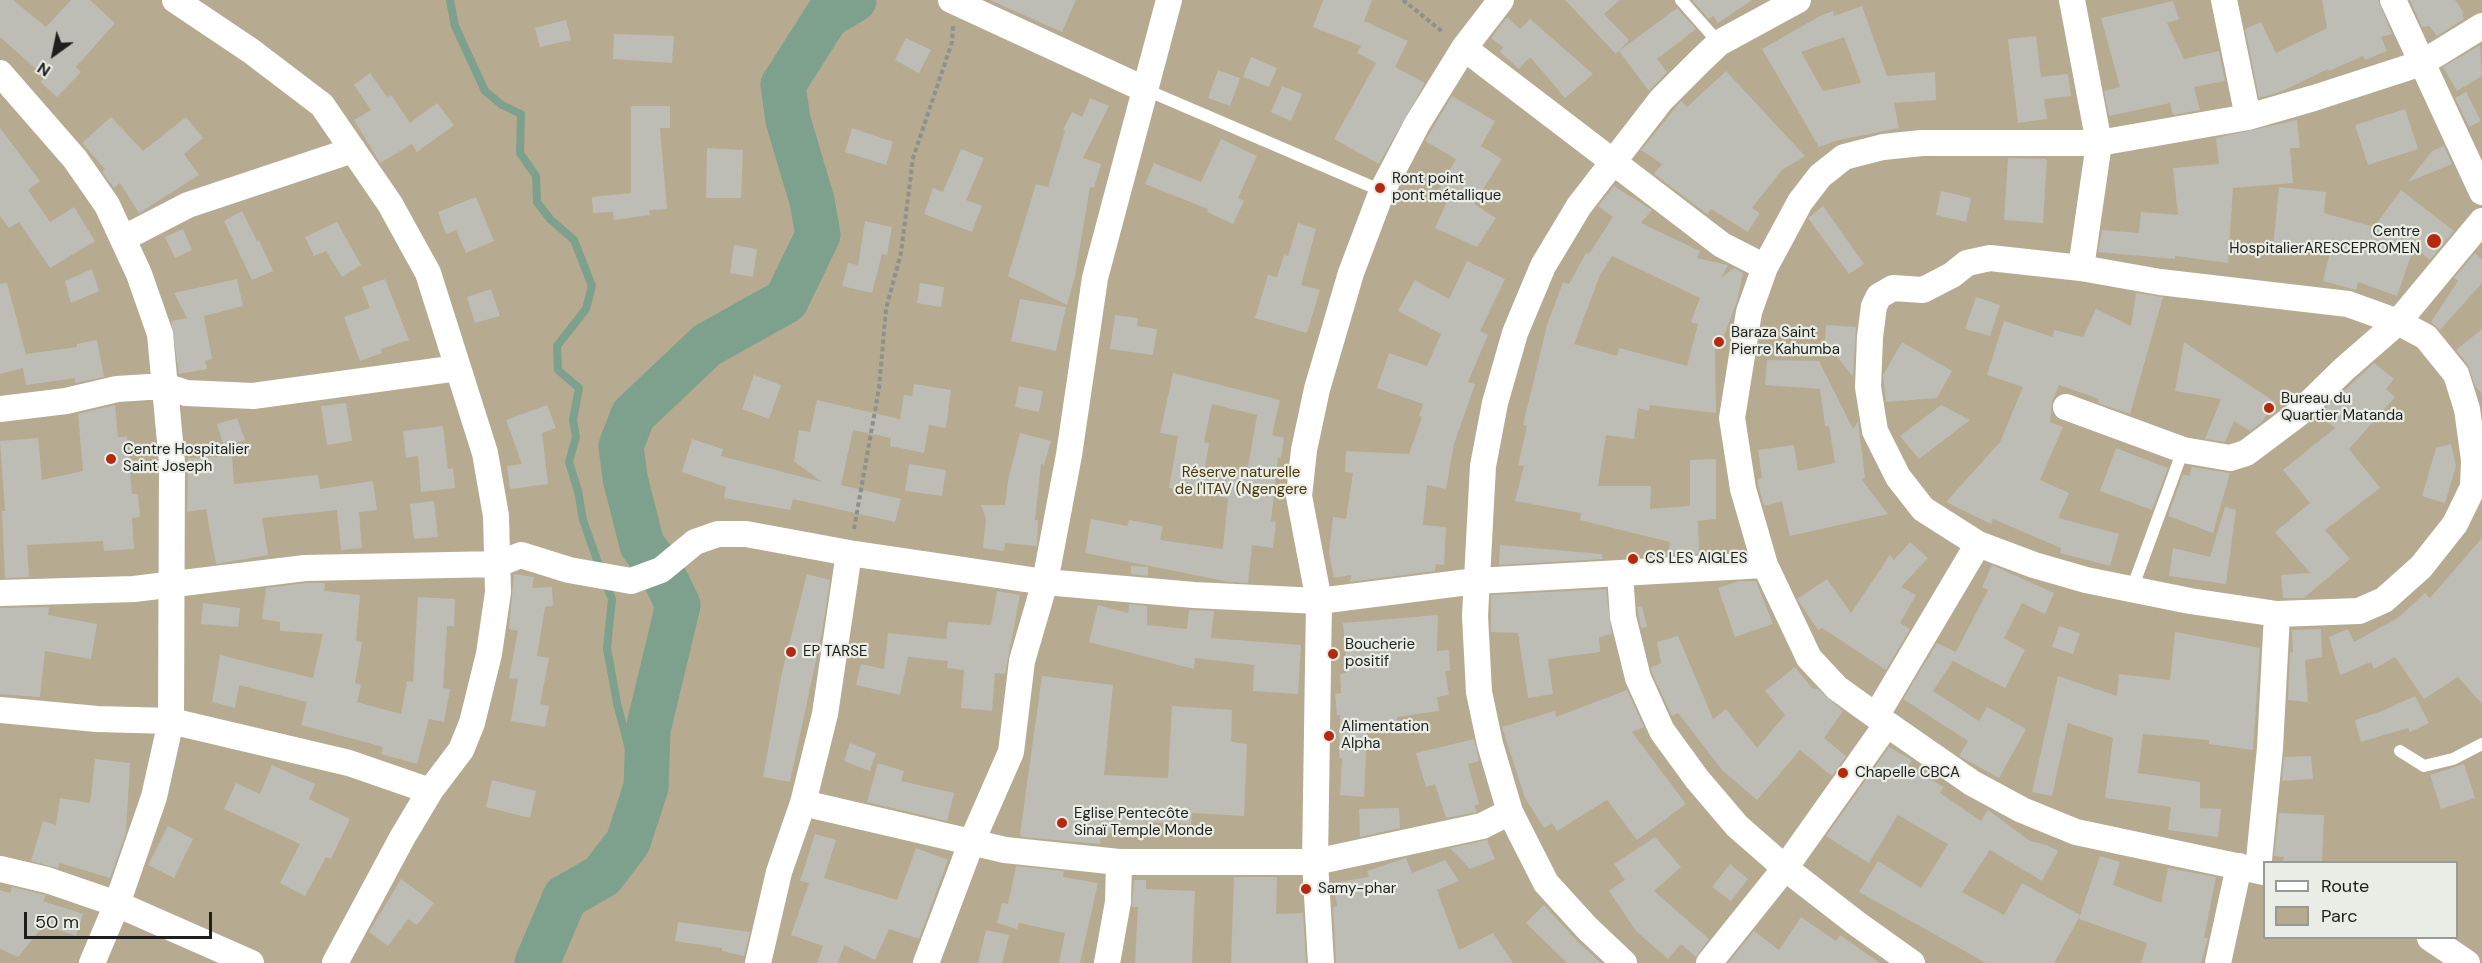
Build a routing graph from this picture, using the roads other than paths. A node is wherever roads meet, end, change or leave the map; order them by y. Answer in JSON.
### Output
{"nodes":[{"id":1,"x":175,"y":0,"type":"edge"},
{"id":2,"x":1169,"y":0,"type":"edge"},
{"id":3,"x":1501,"y":0,"type":"edge"},
{"id":4,"x":1681,"y":0,"type":"edge"},
{"id":5,"x":1798,"y":0,"type":"edge"},
{"id":6,"x":2072,"y":0,"type":"edge"},
{"id":7,"x":2224,"y":0,"type":"edge"},
{"id":8,"x":2393,"y":0,"type":"edge"},
{"id":9,"x":953,"y":1,"type":"edge"},
{"id":10,"x":2482,"y":26,"type":"edge"},
{"id":11,"x":1719,"y":43,"type":"junction"},
{"id":12,"x":1464,"y":48,"type":"junction"},
{"id":13,"x":2422,"y":63,"type":"junction"},
{"id":14,"x":0,"y":73,"type":"edge"},
{"id":15,"x":1144,"y":89,"type":"junction"},
{"id":16,"x":2248,"y":117,"type":"junction"},
{"id":17,"x":2099,"y":143,"type":"junction"},
{"id":18,"x":353,"y":150,"type":"junction"},
{"id":19,"x":1613,"y":162,"type":"junction"},
{"id":20,"x":1382,"y":191,"type":"junction"},
{"id":21,"x":2482,"y":192,"type":"edge"},
{"id":22,"x":2482,"y":221,"type":"edge"},
{"id":23,"x":124,"y":238,"type":"junction"},
{"id":24,"x":1765,"y":267,"type":"junction"},
{"id":25,"x":2081,"y":268,"type":"junction"},
{"id":26,"x":2398,"y":322,"type":"junction"},
{"id":27,"x":458,"y":368,"type":"junction"},
{"id":28,"x":164,"y":386,"type":"junction"},
{"id":29,"x":2066,"y":407,"type":"dead end"},
{"id":30,"x":0,"y":409,"type":"edge"},
{"id":31,"x":2183,"y":450,"type":"junction"},
{"id":32,"x":2474,"y":503,"type":"edge"},
{"id":33,"x":1978,"y":544,"type":"junction"},
{"id":34,"x":849,"y":553,"type":"junction"},
{"id":35,"x":498,"y":564,"type":"junction"},
{"id":36,"x":1765,"y":565,"type":"junction"},
{"id":37,"x":1620,"y":574,"type":"junction"},
{"id":38,"x":1476,"y":581,"type":"junction"},
{"id":39,"x":1046,"y":582,"type":"junction"},
{"id":40,"x":173,"y":583,"type":"junction"},
{"id":41,"x":2132,"y":589,"type":"junction"},
{"id":42,"x":0,"y":593,"type":"edge"},
{"id":43,"x":1319,"y":601,"type":"junction"},
{"id":44,"x":2277,"y":614,"type":"junction"},
{"id":45,"x":0,"y":710,"type":"edge"},
{"id":46,"x":1882,"y":720,"type":"junction"},
{"id":47,"x":171,"y":721,"type":"junction"},
{"id":48,"x":2482,"y":744,"type":"edge"},
{"id":49,"x":2400,"y":751,"type":"dead end"},
{"id":50,"x":430,"y":791,"type":"junction"},
{"id":51,"x":803,"y":803,"type":"junction"},
{"id":52,"x":1510,"y":812,"type":"junction"},
{"id":53,"x":972,"y":842,"type":"junction"},
{"id":54,"x":1119,"y":862,"type":"junction"},
{"id":55,"x":1315,"y":862,"type":"junction"},
{"id":56,"x":1785,"y":868,"type":"junction"},
{"id":57,"x":0,"y":869,"type":"edge"},
{"id":58,"x":2254,"y":869,"type":"edge"},
{"id":59,"x":117,"y":904,"type":"junction"},
{"id":60,"x":2431,"y":939,"type":"edge"},
{"id":61,"x":92,"y":963,"type":"edge"},
{"id":62,"x":251,"y":963,"type":"edge"},
{"id":63,"x":334,"y":963,"type":"edge"},
{"id":64,"x":758,"y":963,"type":"edge"},
{"id":65,"x":926,"y":963,"type":"edge"},
{"id":66,"x":1107,"y":963,"type":"edge"},
{"id":67,"x":1321,"y":963,"type":"edge"},
{"id":68,"x":1624,"y":963,"type":"edge"},
{"id":69,"x":1709,"y":963,"type":"edge"},
{"id":70,"x":1912,"y":963,"type":"edge"},
{"id":71,"x":2218,"y":963,"type":"edge"},
{"id":72,"x":2467,"y":963,"type":"edge"}],
"edges":[{"from":1,"to":18,"type":"street"},
{"from":2,"to":15,"type":"street"},
{"from":3,"to":12,"type":"street"},
{"from":4,"to":11,"type":"lane"},
{"from":5,"to":11,"type":"street"},
{"from":6,"to":17,"type":"street"},
{"from":7,"to":16,"type":"street"},
{"from":8,"to":13,"type":"street"},
{"from":9,"to":15,"type":"street"},
{"from":10,"to":13,"type":"street"},
{"from":11,"to":19,"type":"street"},
{"from":12,"to":19,"type":"street"},
{"from":12,"to":20,"type":"street"},
{"from":13,"to":16,"type":"street"},
{"from":13,"to":21,"type":"street"},
{"from":14,"to":23,"type":"street"},
{"from":15,"to":20,"type":"lane"},
{"from":15,"to":39,"type":"street"},
{"from":16,"to":17,"type":"street"},
{"from":17,"to":24,"type":"street"},
{"from":17,"to":25,"type":"street"},
{"from":18,"to":23,"type":"street"},
{"from":18,"to":27,"type":"street"},
{"from":19,"to":24,"type":"street"},
{"from":19,"to":38,"type":"street"},
{"from":20,"to":43,"type":"street"},
{"from":22,"to":26,"type":"street"},
{"from":23,"to":28,"type":"street"},
{"from":24,"to":36,"type":"street"},
{"from":25,"to":26,"type":"street"},
{"from":25,"to":33,"type":"street"},
{"from":26,"to":31,"type":"street"},
{"from":26,"to":32,"type":"street"},
{"from":27,"to":28,"type":"street"},
{"from":27,"to":35,"type":"street"},
{"from":28,"to":30,"type":"street"},
{"from":28,"to":40,"type":"street"},
{"from":29,"to":31,"type":"street"},
{"from":31,"to":41,"type":"lane"},
{"from":32,"to":44,"type":"street"},
{"from":33,"to":41,"type":"street"},
{"from":33,"to":46,"type":"street"},
{"from":34,"to":35,"type":"street"},
{"from":34,"to":39,"type":"street"},
{"from":34,"to":51,"type":"street"},
{"from":35,"to":40,"type":"street"},
{"from":35,"to":50,"type":"street"},
{"from":36,"to":37,"type":"street"},
{"from":36,"to":46,"type":"street"},
{"from":37,"to":38,"type":"street"},
{"from":37,"to":56,"type":"street"},
{"from":38,"to":43,"type":"street"},
{"from":38,"to":52,"type":"street"},
{"from":39,"to":43,"type":"street"},
{"from":39,"to":53,"type":"street"},
{"from":40,"to":42,"type":"street"},
{"from":40,"to":47,"type":"street"},
{"from":41,"to":44,"type":"street"},
{"from":43,"to":55,"type":"street"},
{"from":44,"to":58,"type":"street"},
{"from":45,"to":47,"type":"street"},
{"from":46,"to":56,"type":"street"},
{"from":46,"to":58,"type":"street"},
{"from":47,"to":50,"type":"street"},
{"from":47,"to":59,"type":"street"},
{"from":48,"to":49,"type":"lane"},
{"from":50,"to":63,"type":"street"},
{"from":51,"to":53,"type":"street"},
{"from":51,"to":64,"type":"street"},
{"from":52,"to":55,"type":"street"},
{"from":52,"to":68,"type":"street"},
{"from":53,"to":54,"type":"street"},
{"from":53,"to":65,"type":"street"},
{"from":54,"to":55,"type":"street"},
{"from":54,"to":66,"type":"street"},
{"from":55,"to":67,"type":"street"},
{"from":56,"to":69,"type":"street"},
{"from":56,"to":70,"type":"street"},
{"from":57,"to":59,"type":"street"},
{"from":58,"to":71,"type":"street"},
{"from":59,"to":61,"type":"street"},
{"from":59,"to":62,"type":"street"},
{"from":60,"to":72,"type":"street"}]}
